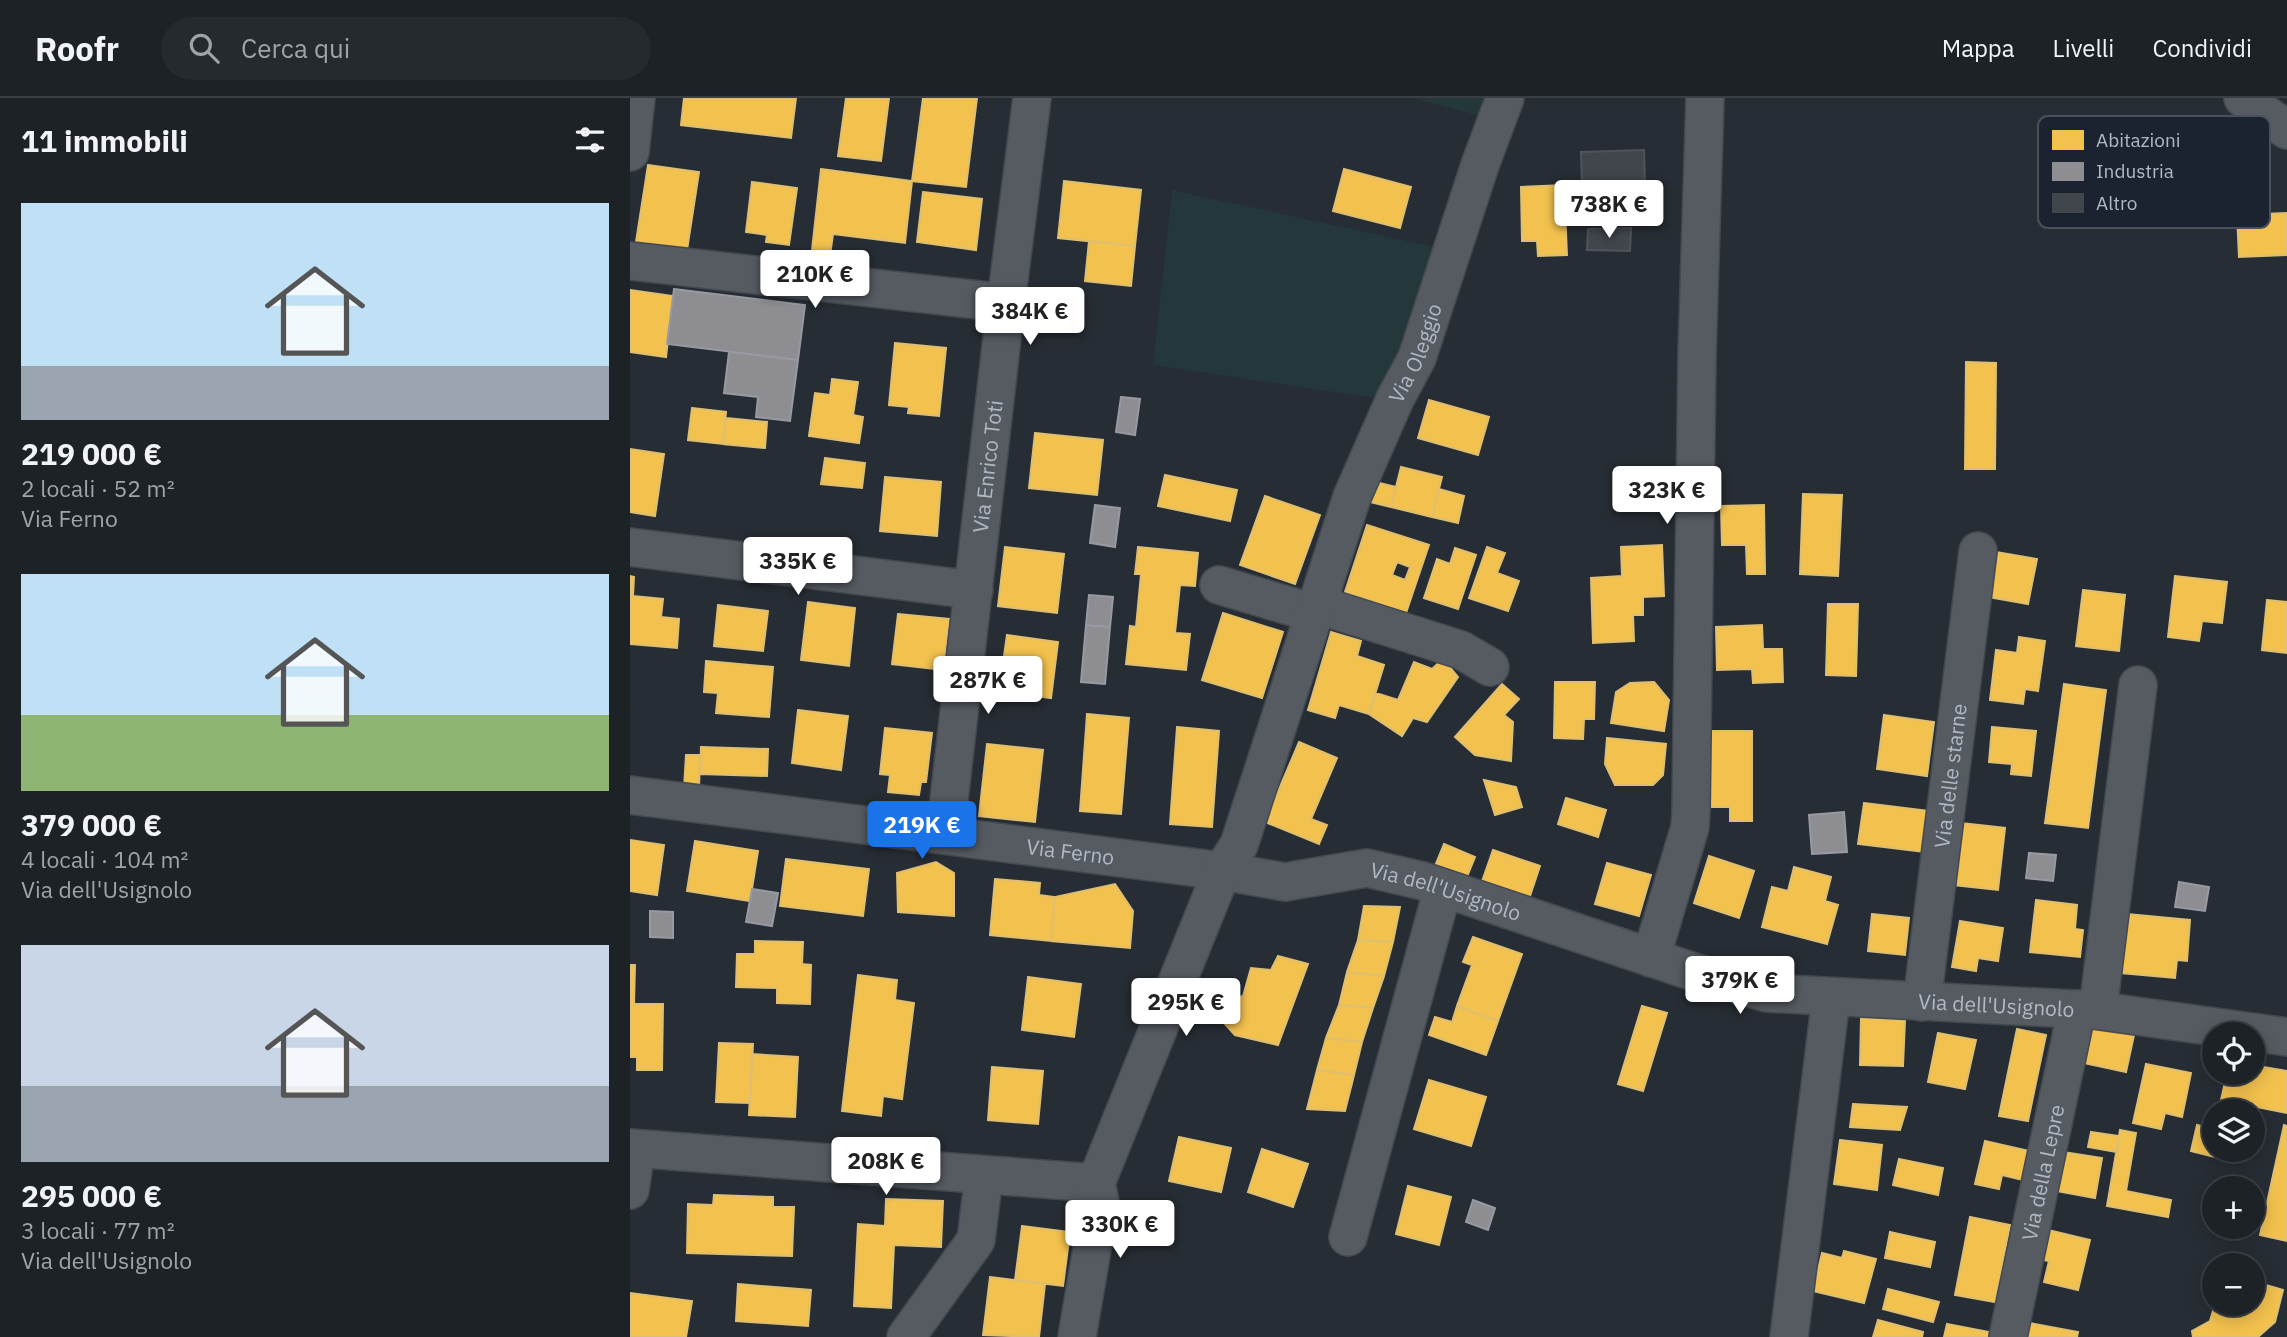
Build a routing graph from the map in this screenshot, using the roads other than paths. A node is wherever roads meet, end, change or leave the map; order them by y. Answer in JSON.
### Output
{"nodes":[{"id":1,"x":636,"y":98,"type":"edge"},
{"id":2,"x":1032,"y":98,"type":"edge"},
{"id":3,"x":1505,"y":98,"type":"edge"},
{"id":4,"x":1705,"y":98,"type":"edge"},
{"id":5,"x":2243,"y":98,"type":"edge"},
{"id":6,"x":2268,"y":116,"type":"edge"},
{"id":7,"x":2270,"y":118,"type":"edge"},
{"id":8,"x":2287,"y":130,"type":"edge"},
{"id":9,"x":630,"y":152,"type":"edge"},
{"id":10,"x":630,"y":261,"type":"edge"},
{"id":11,"x":1006,"y":303,"type":"junction"},
{"id":12,"x":630,"y":547,"type":"edge"},
{"id":13,"x":1978,"y":551,"type":"dead end"},
{"id":14,"x":1219,"y":586,"type":"dead end"},
{"id":15,"x":974,"y":590,"type":"junction"},
{"id":16,"x":1317,"y":610,"type":"junction"},
{"id":17,"x":1490,"y":667,"type":"dead end"},
{"id":18,"x":2138,"y":685,"type":"dead end"},
{"id":19,"x":630,"y":795,"type":"edge"},
{"id":20,"x":945,"y":835,"type":"junction"},
{"id":21,"x":1222,"y":871,"type":"junction"},
{"id":22,"x":1443,"y":888,"type":"junction"},
{"id":23,"x":1651,"y":958,"type":"junction"},
{"id":24,"x":1831,"y":998,"type":"junction"},
{"id":25,"x":1922,"y":1002,"type":"junction"},
{"id":26,"x":2088,"y":1010,"type":"junction"},
{"id":27,"x":2287,"y":1037,"type":"edge"},
{"id":28,"x":633,"y":1148,"type":"edge"},
{"id":29,"x":985,"y":1175,"type":"junction"},
{"id":30,"x":1097,"y":1184,"type":"junction"},
{"id":31,"x":630,"y":1190,"type":"edge"},
{"id":32,"x":1348,"y":1237,"type":"dead end"},
{"id":33,"x":905,"y":1337,"type":"edge"},
{"id":34,"x":1077,"y":1337,"type":"edge"},
{"id":35,"x":1789,"y":1337,"type":"edge"},
{"id":36,"x":2008,"y":1337,"type":"edge"}],
"edges":[{"from":1,"to":9,"type":"street"},
{"from":2,"to":11,"type":"street","name":"Via Enrico Toti"},
{"from":3,"to":16,"type":"street","name":"Via Oleggio"},
{"from":4,"to":23,"type":"street"},
{"from":5,"to":6,"type":"street"},
{"from":7,"to":8,"type":"street"},
{"from":10,"to":11,"type":"street"},
{"from":11,"to":15,"type":"street","name":"Via Enrico Toti"},
{"from":12,"to":15,"type":"street"},
{"from":13,"to":25,"type":"street","name":"Via delle starne"},
{"from":14,"to":16,"type":"street"},
{"from":15,"to":20,"type":"street","name":"Via Enrico Toti"},
{"from":16,"to":17,"type":"street"},
{"from":16,"to":21,"type":"street","name":"Via Oleggio"},
{"from":18,"to":26,"type":"street","name":"Via della Lepre"},
{"from":19,"to":20,"type":"street","name":"Via Ferno"},
{"from":20,"to":21,"type":"street","name":"Via Ferno"},
{"from":21,"to":22,"type":"street","name":"Via dell'Usignolo"},
{"from":21,"to":30,"type":"street"},
{"from":22,"to":23,"type":"street","name":"Via dell'Usignolo"},
{"from":22,"to":32,"type":"street"},
{"from":23,"to":24,"type":"street","name":"Via dell'Usignolo"},
{"from":24,"to":25,"type":"street","name":"Via dell'Usignolo"},
{"from":24,"to":35,"type":"street"},
{"from":25,"to":26,"type":"street","name":"Via dell'Usignolo"},
{"from":26,"to":27,"type":"street","name":"Via dell'Usignolo"},
{"from":26,"to":36,"type":"street","name":"Via della Lepre"},
{"from":28,"to":29,"type":"street"},
{"from":28,"to":31,"type":"street"},
{"from":29,"to":30,"type":"street"},
{"from":29,"to":33,"type":"street"},
{"from":30,"to":34,"type":"street"}]}
